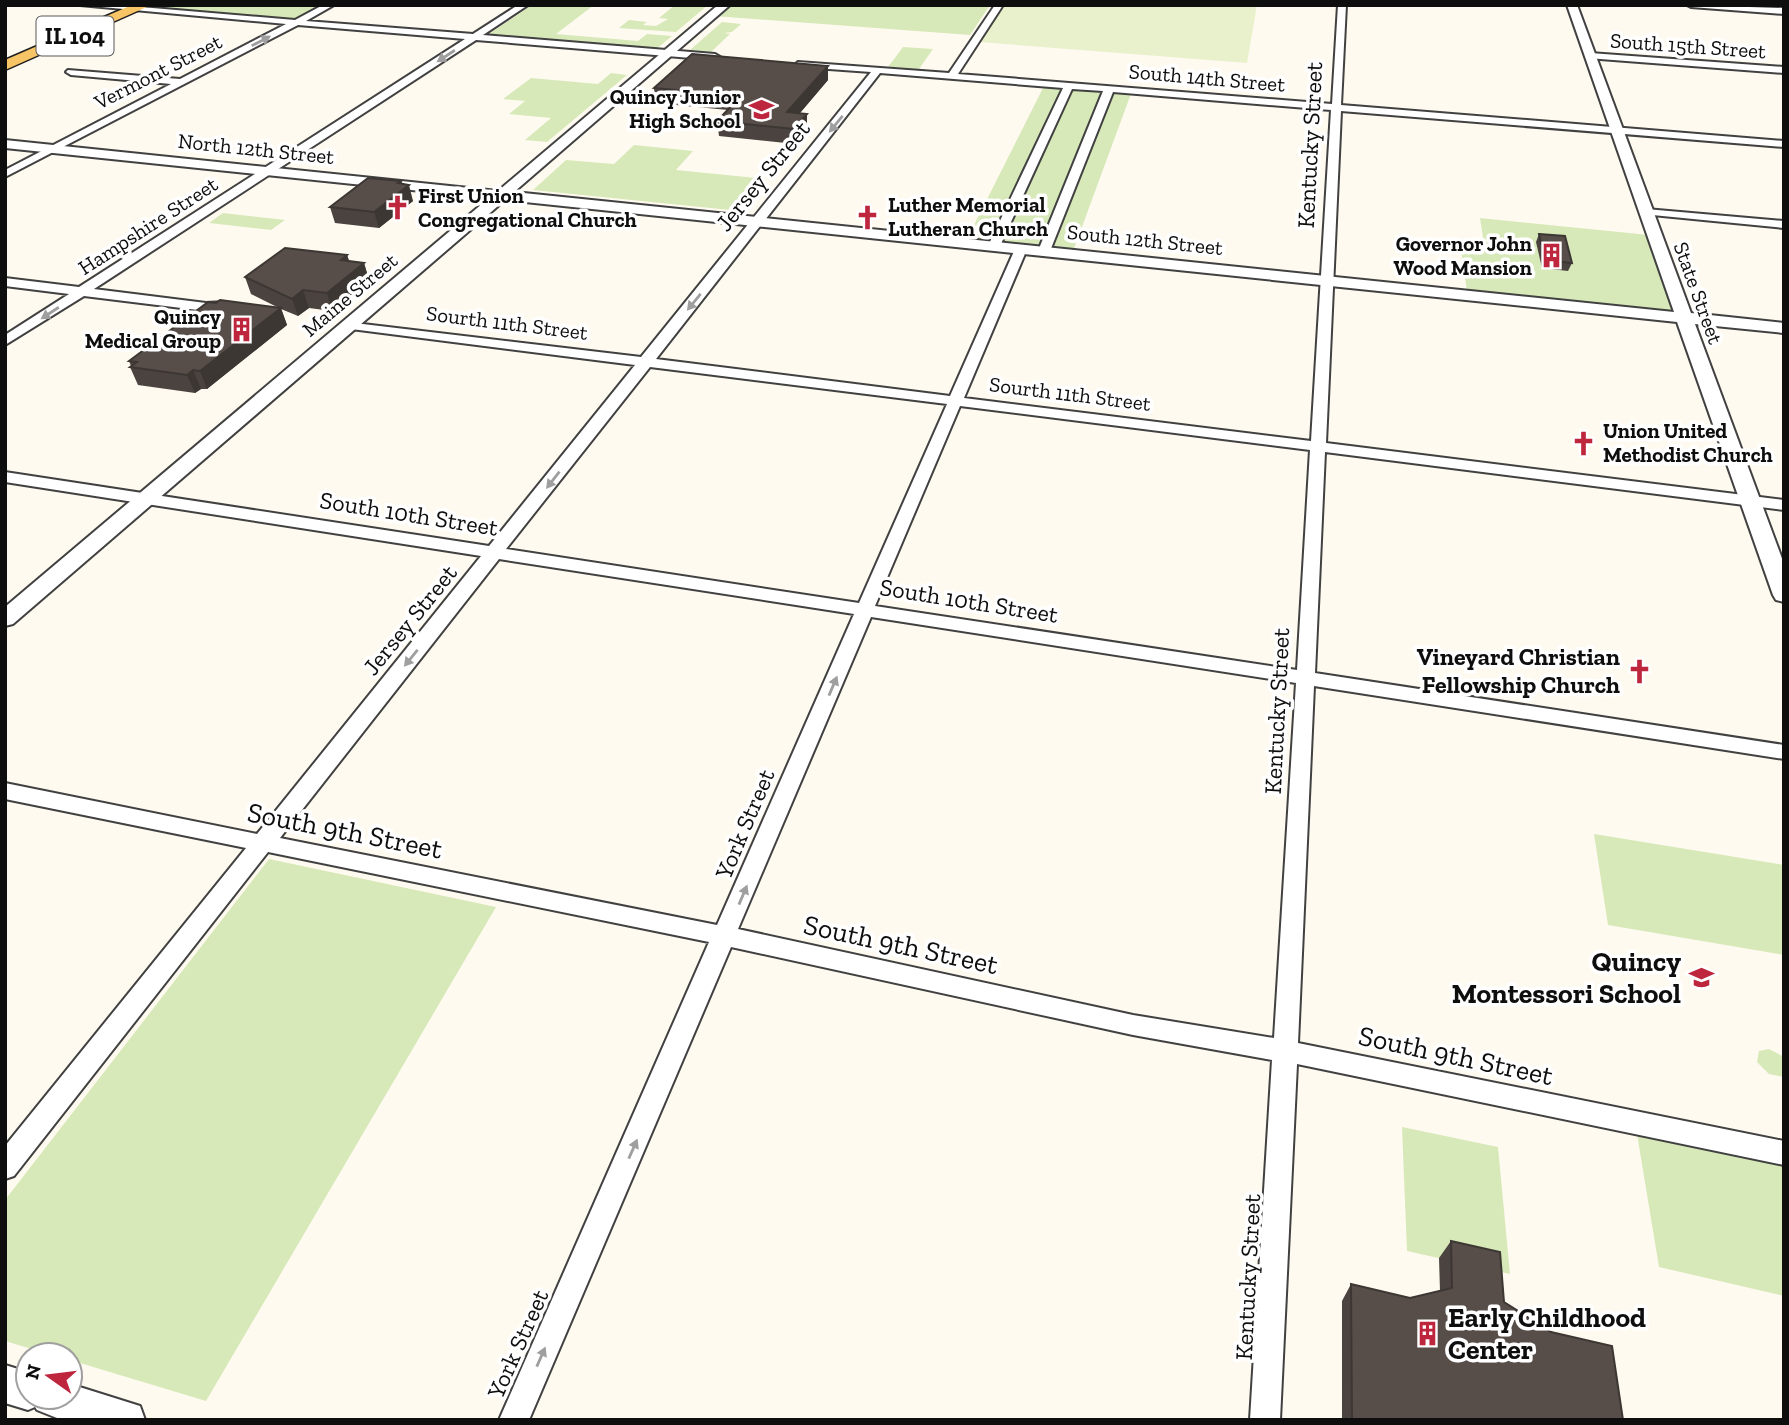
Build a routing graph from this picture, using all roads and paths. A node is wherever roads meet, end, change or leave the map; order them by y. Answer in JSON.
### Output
{"nodes":[{"id":1,"x":84,"y":5,"type":"edge"},
{"id":2,"x":330,"y":5,"type":"edge"},
{"id":3,"x":524,"y":5,"type":"edge"},
{"id":4,"x":725,"y":5,"type":"edge"},
{"id":5,"x":999,"y":5,"type":"edge"},
{"id":6,"x":1342,"y":5,"type":"edge"},
{"id":7,"x":1572,"y":5,"type":"edge"},
{"id":8,"x":1691,"y":5,"type":"edge"},
{"id":9,"x":140,"y":7,"type":"edge"},
{"id":10,"x":1776,"y":11,"type":"edge"},
{"id":11,"x":297,"y":23,"type":"junction"},
{"id":12,"x":475,"y":37,"type":"junction"},
{"id":13,"x":669,"y":53,"type":"junction"},
{"id":14,"x":1590,"y":56,"type":"junction"},
{"id":15,"x":729,"y":58,"type":"edge"},
{"id":16,"x":784,"y":62,"type":"edge"},
{"id":17,"x":7,"y":64,"type":"edge"},
{"id":18,"x":878,"y":70,"type":"junction"},
{"id":19,"x":1784,"y":70,"type":"edge"},
{"id":20,"x":71,"y":72,"type":"dead end"},
{"id":21,"x":952,"y":76,"type":"junction"},
{"id":22,"x":181,"y":82,"type":"junction"},
{"id":23,"x":1069,"y":86,"type":"junction"},
{"id":24,"x":1109,"y":89,"type":"junction"},
{"id":25,"x":1336,"y":108,"type":"junction"},
{"id":26,"x":1617,"y":130,"type":"junction"},
{"id":27,"x":5,"y":144,"type":"edge"},
{"id":28,"x":1784,"y":144,"type":"edge"},
{"id":29,"x":52,"y":149,"type":"junction"},
{"id":30,"x":268,"y":171,"type":"junction"},
{"id":31,"x":5,"y":174,"type":"edge"},
{"id":32,"x":502,"y":195,"type":"junction"},
{"id":33,"x":1646,"y":212,"type":"junction"},
{"id":34,"x":758,"y":222,"type":"junction"},
{"id":35,"x":1784,"y":225,"type":"edge"},
{"id":36,"x":994,"y":246,"type":"junction"},
{"id":37,"x":1021,"y":249,"type":"junction"},
{"id":38,"x":1044,"y":251,"type":"junction"},
{"id":39,"x":1327,"y":280,"type":"junction"},
{"id":40,"x":5,"y":282,"type":"edge"},
{"id":41,"x":82,"y":292,"type":"junction"},
{"id":42,"x":225,"y":306,"type":"edge"},
{"id":43,"x":1684,"y":317,"type":"junction"},
{"id":44,"x":351,"y":325,"type":"junction"},
{"id":45,"x":1784,"y":328,"type":"edge"},
{"id":46,"x":5,"y":341,"type":"edge"},
{"id":47,"x":646,"y":362,"type":"junction"},
{"id":48,"x":956,"y":401,"type":"junction"},
{"id":49,"x":1316,"y":446,"type":"junction"},
{"id":50,"x":5,"y":477,"type":"edge"},
{"id":51,"x":147,"y":499,"type":"junction"},
{"id":52,"x":1750,"y":501,"type":"junction"},
{"id":53,"x":1784,"y":505,"type":"edge"},
{"id":54,"x":495,"y":553,"type":"junction"},
{"id":55,"x":1784,"y":595,"type":"edge"},
{"id":56,"x":866,"y":610,"type":"junction"},
{"id":57,"x":5,"y":619,"type":"edge"},
{"id":58,"x":1304,"y":678,"type":"junction"},
{"id":59,"x":1784,"y":752,"type":"edge"},
{"id":60,"x":5,"y":791,"type":"edge"},
{"id":61,"x":262,"y":844,"type":"junction"},
{"id":62,"x":725,"y":936,"type":"junction"},
{"id":63,"x":1285,"y":1051,"type":"junction"},
{"id":64,"x":1784,"y":1153,"type":"edge"},
{"id":65,"x":5,"y":1167,"type":"edge"},
{"id":66,"x":84,"y":1407,"type":"edge"},
{"id":67,"x":126,"y":1420,"type":"edge"},
{"id":68,"x":514,"y":1420,"type":"edge"},
{"id":69,"x":1265,"y":1420,"type":"edge"}],
"edges":[{"from":1,"to":9,"type":"street"},
{"from":2,"to":11,"type":"street","name":"Vermont Street"},
{"from":3,"to":12,"type":"street","name":"Hampshire Street"},
{"from":4,"to":13,"type":"street","name":"Maine Street"},
{"from":5,"to":21,"type":"street"},
{"from":6,"to":25,"type":"street","name":"Kentucky Street"},
{"from":7,"to":14,"type":"street","name":"State Street"},
{"from":8,"to":10,"type":"street"},
{"from":9,"to":11,"type":"street"},
{"from":9,"to":17,"type":"main road","number":"IL 104"},
{"from":11,"to":12,"type":"street"},
{"from":22,"to":11,"type":"street","name":"Vermont Street","one_way":true},
{"from":12,"to":13,"type":"street"},
{"from":12,"to":30,"type":"street","name":"Hampshire Street","one_way":true},
{"from":13,"to":15,"type":"street"},
{"from":13,"to":32,"type":"street","name":"Maine Street"},
{"from":14,"to":19,"type":"street","name":"South 15th Street"},
{"from":14,"to":26,"type":"street","name":"State Street"},
{"from":16,"to":18,"type":"street","name":"South 14th Street"},
{"from":18,"to":21,"type":"street","name":"South 14th Street"},
{"from":18,"to":34,"type":"street","name":"Jersey Street","one_way":true},
{"from":20,"to":22,"type":"street"},
{"from":21,"to":23,"type":"street","name":"South 14th Street"},
{"from":22,"to":29,"type":"street","name":"Vermont Street"},
{"from":23,"to":24,"type":"street","name":"South 14th Street"},
{"from":23,"to":36,"type":"street"},
{"from":24,"to":25,"type":"street","name":"South 14th Street"},
{"from":24,"to":38,"type":"street"},
{"from":25,"to":26,"type":"street","name":"South 14th Street"},
{"from":25,"to":39,"type":"street","name":"Kentucky Street"},
{"from":26,"to":28,"type":"street","name":"South 14th Street"},
{"from":26,"to":33,"type":"street","name":"State Street"},
{"from":27,"to":29,"type":"street","name":"North 12th Street"},
{"from":29,"to":30,"type":"street","name":"North 12th Street"},
{"from":29,"to":31,"type":"street","name":"Vermont Street"},
{"from":30,"to":32,"type":"street","name":"North 12th Street"},
{"from":30,"to":41,"type":"street","name":"Hampshire Street"},
{"from":32,"to":34,"type":"street","name":"South 12th Street"},
{"from":32,"to":44,"type":"street","name":"Maine Street"},
{"from":33,"to":35,"type":"street"},
{"from":33,"to":43,"type":"street","name":"State Street"},
{"from":34,"to":36,"type":"street","name":"South 12th Street"},
{"from":34,"to":47,"type":"street","name":"Jersey Street","one_way":true},
{"from":36,"to":37,"type":"street","name":"South 12th Street"},
{"from":37,"to":38,"type":"street","name":"South 12th Street"},
{"from":37,"to":48,"type":"street","name":"York Street"},
{"from":38,"to":39,"type":"street","name":"South 12th Street"},
{"from":39,"to":43,"type":"street","name":"South 12th Street"},
{"from":39,"to":49,"type":"street","name":"Kentucky Street"},
{"from":40,"to":41,"type":"street"},
{"from":41,"to":42,"type":"street"},
{"from":41,"to":46,"type":"street","name":"Hampshire Street","one_way":true},
{"from":43,"to":45,"type":"street","name":"South 12th Street"},
{"from":43,"to":52,"type":"street","name":"State Street"},
{"from":44,"to":47,"type":"street","name":"Sourth 11th Street"},
{"from":44,"to":51,"type":"street","name":"Maine Street"},
{"from":47,"to":48,"type":"street","name":"Sourth 11th Street"},
{"from":47,"to":54,"type":"street","name":"Jersey Street","one_way":true},
{"from":48,"to":49,"type":"street","name":"Sourth 11th Street"},
{"from":48,"to":56,"type":"street","name":"York Street"},
{"from":49,"to":52,"type":"street","name":"Sourth 11th Street"},
{"from":49,"to":58,"type":"street","name":"Kentucky Street"},
{"from":50,"to":51,"type":"street","name":"South 10th Street"},
{"from":51,"to":54,"type":"street","name":"South 10th Street"},
{"from":51,"to":57,"type":"street","name":"Maine Street"},
{"from":52,"to":53,"type":"street","name":"Sourth 11th Street"},
{"from":52,"to":55,"type":"street","name":"State Street"},
{"from":54,"to":56,"type":"street","name":"South 10th Street"},
{"from":54,"to":61,"type":"street","name":"Jersey Street","one_way":true},
{"from":56,"to":58,"type":"street","name":"South 10th Street"},
{"from":62,"to":56,"type":"street","name":"York Street","one_way":true},
{"from":58,"to":59,"type":"street","name":"South 10th Street"},
{"from":58,"to":63,"type":"street","name":"Kentucky Street"},
{"from":60,"to":61,"type":"street","name":"South 9th Street"},
{"from":61,"to":62,"type":"street","name":"South 9th Street"},
{"from":61,"to":65,"type":"street","name":"Jersey Street"},
{"from":62,"to":63,"type":"street","name":"South 9th Street"},
{"from":68,"to":62,"type":"street","name":"York Street","one_way":true},
{"from":63,"to":64,"type":"street","name":"South 9th Street"},
{"from":63,"to":69,"type":"street","name":"Kentucky Street"},
{"from":66,"to":67,"type":"street"}]}
